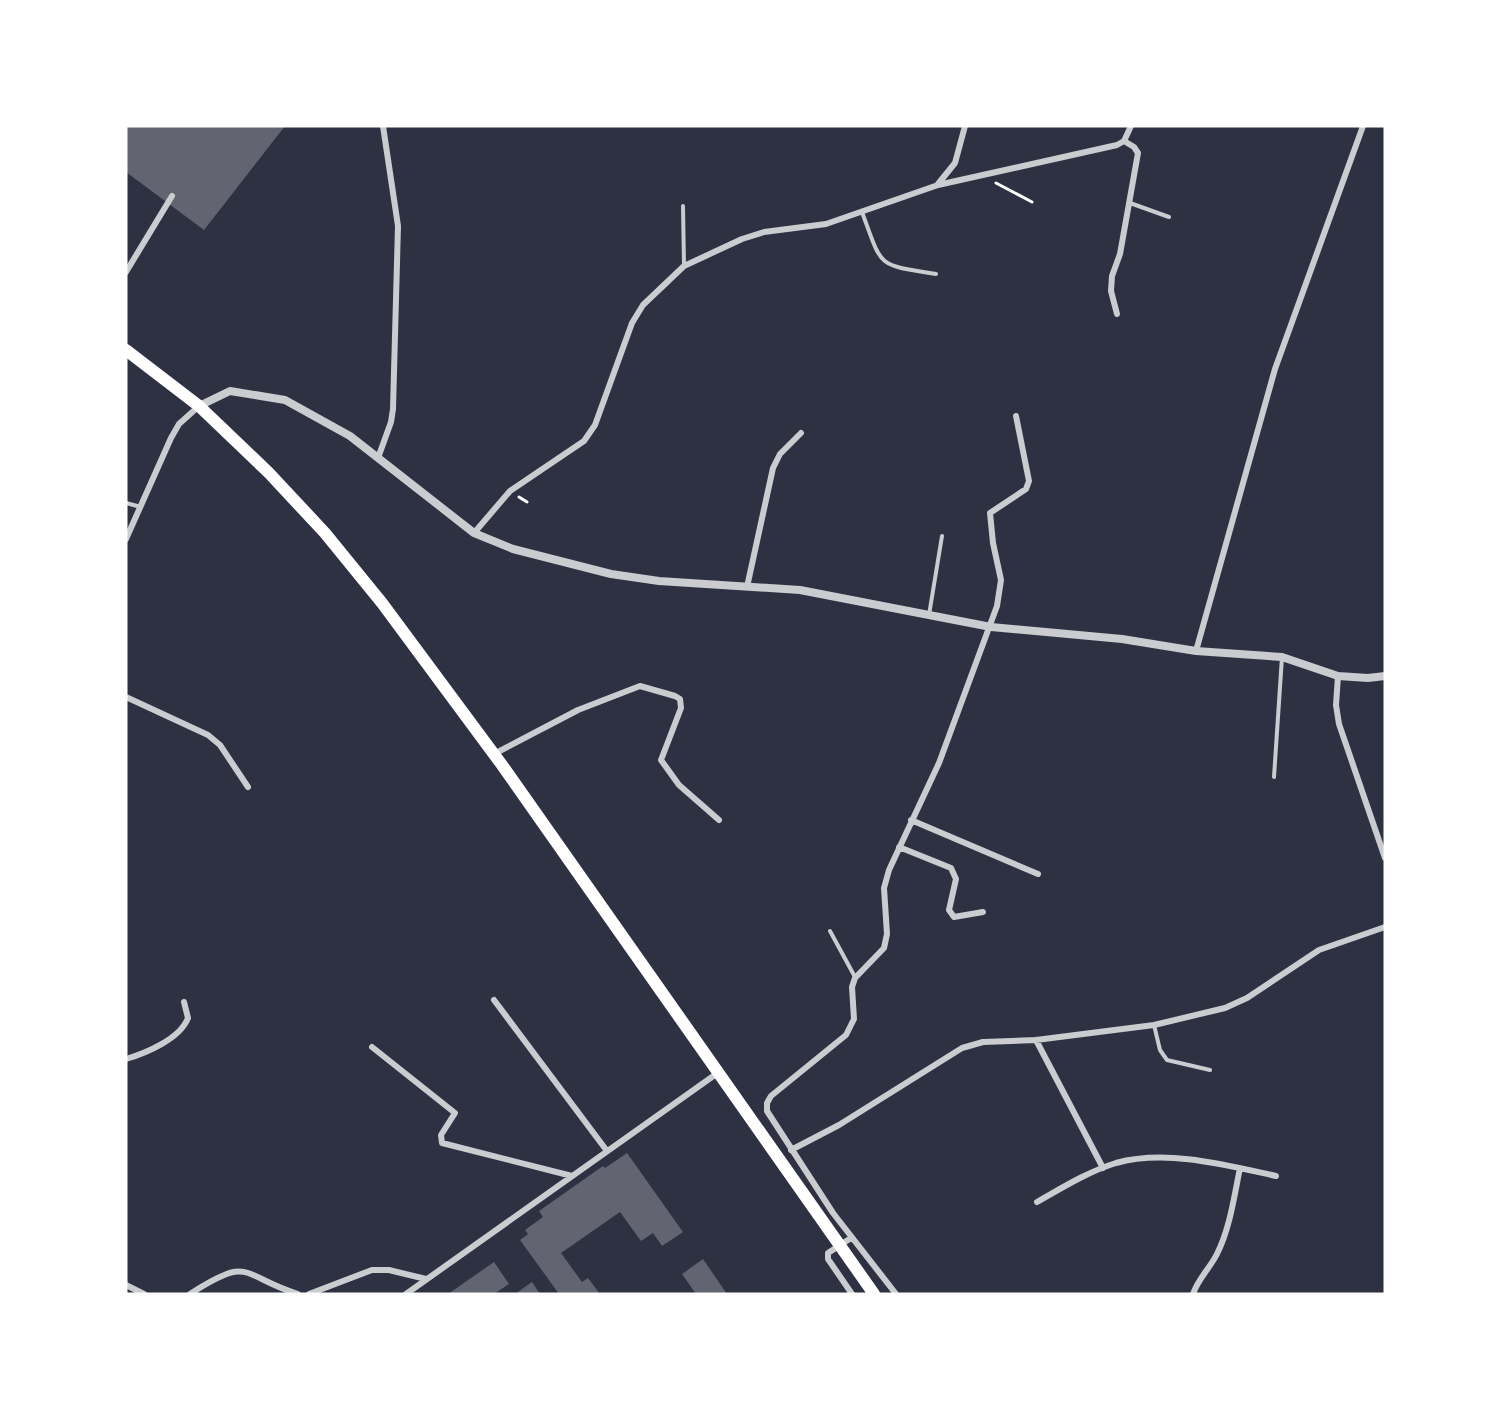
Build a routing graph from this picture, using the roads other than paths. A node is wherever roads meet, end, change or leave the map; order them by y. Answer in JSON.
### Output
{"nodes":[{"id":1,"x":383,"y":126,"type":"edge"},
{"id":2,"x":965,"y":126,"type":"edge"},
{"id":3,"x":1131,"y":126,"type":"edge"},
{"id":4,"x":1363,"y":126,"type":"edge"},
{"id":5,"x":1124,"y":141,"type":"junction"},
{"id":6,"x":938,"y":185,"type":"junction"},
{"id":7,"x":172,"y":196,"type":"dead end"},
{"id":8,"x":1130,"y":203,"type":"junction"},
{"id":9,"x":683,"y":206,"type":"dead end"},
{"id":10,"x":862,"y":212,"type":"junction"},
{"id":11,"x":1169,"y":217,"type":"dead end"},
{"id":12,"x":684,"y":266,"type":"junction"},
{"id":13,"x":126,"y":272,"type":"edge"},
{"id":14,"x":936,"y":274,"type":"dead end"},
{"id":15,"x":1118,"y":315,"type":"dead end"},
{"id":16,"x":126,"y":350,"type":"edge"},
{"id":17,"x":199,"y":406,"type":"junction"},
{"id":18,"x":1016,"y":416,"type":"dead end"},
{"id":19,"x":801,"y":433,"type":"dead end"},
{"id":20,"x":378,"y":458,"type":"junction"},
{"id":21,"x":126,"y":503,"type":"edge"},
{"id":22,"x":141,"y":507,"type":"junction"},
{"id":23,"x":474,"y":533,"type":"junction"},
{"id":24,"x":942,"y":536,"type":"dead end"},
{"id":25,"x":126,"y":539,"type":"edge"},
{"id":26,"x":747,"y":587,"type":"junction"},
{"id":27,"x":928,"y":616,"type":"junction"},
{"id":28,"x":991,"y":627,"type":"junction"},
{"id":29,"x":1196,"y":651,"type":"junction"},
{"id":30,"x":1282,"y":657,"type":"junction"},
{"id":31,"x":1338,"y":676,"type":"junction"},
{"id":32,"x":1385,"y":676,"type":"edge"},
{"id":33,"x":126,"y":697,"type":"edge"},
{"id":34,"x":494,"y":754,"type":"junction"},
{"id":35,"x":1274,"y":777,"type":"dead end"},
{"id":36,"x":248,"y":787,"type":"dead end"},
{"id":37,"x":719,"y":820,"type":"dead end"},
{"id":38,"x":911,"y":820,"type":"junction"},
{"id":39,"x":899,"y":848,"type":"junction"},
{"id":40,"x":1385,"y":858,"type":"edge"},
{"id":41,"x":1038,"y":874,"type":"dead end"},
{"id":42,"x":983,"y":912,"type":"dead end"},
{"id":43,"x":1385,"y":927,"type":"edge"},
{"id":44,"x":830,"y":931,"type":"dead end"},
{"id":45,"x":855,"y":978,"type":"junction"},
{"id":46,"x":494,"y":1000,"type":"dead end"},
{"id":47,"x":184,"y":1002,"type":"dead end"},
{"id":48,"x":1154,"y":1025,"type":"junction"},
{"id":49,"x":1036,"y":1040,"type":"junction"},
{"id":50,"x":372,"y":1047,"type":"dead end"},
{"id":51,"x":126,"y":1059,"type":"edge"},
{"id":52,"x":1210,"y":1070,"type":"dead end"},
{"id":53,"x":719,"y":1072,"type":"junction"},
{"id":54,"x":791,"y":1150,"type":"junction"},
{"id":55,"x":608,"y":1151,"type":"junction"},
{"id":56,"x":1103,"y":1168,"type":"junction"},
{"id":57,"x":1240,"y":1168,"type":"junction"},
{"id":58,"x":572,"y":1176,"type":"junction"},
{"id":59,"x":1276,"y":1176,"type":"dead end"},
{"id":60,"x":1037,"y":1202,"type":"dead end"},
{"id":61,"x":851,"y":1238,"type":"junction"},
{"id":62,"x":838,"y":1245,"type":"junction"},
{"id":63,"x":426,"y":1279,"type":"junction"},
{"id":64,"x":126,"y":1285,"type":"edge"},
{"id":65,"x":144,"y":1294,"type":"edge"},
{"id":66,"x":190,"y":1294,"type":"edge"},
{"id":67,"x":298,"y":1294,"type":"edge"},
{"id":68,"x":309,"y":1294,"type":"edge"},
{"id":69,"x":406,"y":1294,"type":"edge"},
{"id":70,"x":852,"y":1294,"type":"edge"},
{"id":71,"x":874,"y":1294,"type":"edge"},
{"id":72,"x":896,"y":1294,"type":"edge"},
{"id":73,"x":1193,"y":1294,"type":"edge"}],
"edges":[{"from":1,"to":20,"type":"street"},
{"from":2,"to":6,"type":"street"},
{"from":3,"to":5,"type":"street"},
{"from":4,"to":29,"type":"street"},
{"from":5,"to":6,"type":"street"},
{"from":5,"to":8,"type":"street"},
{"from":6,"to":10,"type":"street"},
{"from":7,"to":13,"type":"street"},
{"from":8,"to":11,"type":"lane"},
{"from":8,"to":15,"type":"street"},
{"from":9,"to":12,"type":"lane"},
{"from":10,"to":12,"type":"street"},
{"from":10,"to":14,"type":"lane"},
{"from":12,"to":23,"type":"street"},
{"from":16,"to":17,"type":"highway"},
{"from":17,"to":20,"type":"street"},
{"from":17,"to":22,"type":"street"},
{"from":17,"to":34,"type":"highway"},
{"from":18,"to":28,"type":"street"},
{"from":19,"to":26,"type":"street"},
{"from":20,"to":23,"type":"street"},
{"from":21,"to":22,"type":"lane"},
{"from":22,"to":25,"type":"street"},
{"from":23,"to":26,"type":"street"},
{"from":24,"to":27,"type":"lane"},
{"from":26,"to":27,"type":"street"},
{"from":27,"to":28,"type":"street"},
{"from":28,"to":29,"type":"street"},
{"from":28,"to":38,"type":"street"},
{"from":29,"to":30,"type":"street"},
{"from":30,"to":31,"type":"street"},
{"from":30,"to":35,"type":"lane"},
{"from":31,"to":32,"type":"street"},
{"from":31,"to":40,"type":"street"},
{"from":33,"to":36,"type":"street"},
{"from":34,"to":37,"type":"street"},
{"from":34,"to":53,"type":"highway"},
{"from":38,"to":39,"type":"street"},
{"from":38,"to":41,"type":"street"},
{"from":39,"to":42,"type":"street"},
{"from":39,"to":45,"type":"street"},
{"from":43,"to":48,"type":"street"},
{"from":44,"to":45,"type":"lane"},
{"from":45,"to":54,"type":"street"},
{"from":46,"to":55,"type":"street"},
{"from":47,"to":51,"type":"street"},
{"from":48,"to":49,"type":"street"},
{"from":48,"to":52,"type":"lane"},
{"from":49,"to":54,"type":"street"},
{"from":49,"to":56,"type":"street"},
{"from":50,"to":58,"type":"street"},
{"from":53,"to":55,"type":"street"},
{"from":53,"to":62,"type":"highway"},
{"from":54,"to":61,"type":"street"},
{"from":55,"to":58,"type":"street"},
{"from":56,"to":57,"type":"street"},
{"from":56,"to":60,"type":"street"},
{"from":57,"to":59,"type":"street"},
{"from":57,"to":73,"type":"street"},
{"from":58,"to":63,"type":"street"},
{"from":61,"to":62,"type":"street"},
{"from":61,"to":72,"type":"street"},
{"from":62,"to":70,"type":"street"},
{"from":62,"to":71,"type":"highway"},
{"from":63,"to":68,"type":"street"},
{"from":63,"to":69,"type":"street"},
{"from":64,"to":65,"type":"street"},
{"from":66,"to":67,"type":"street"}]}
